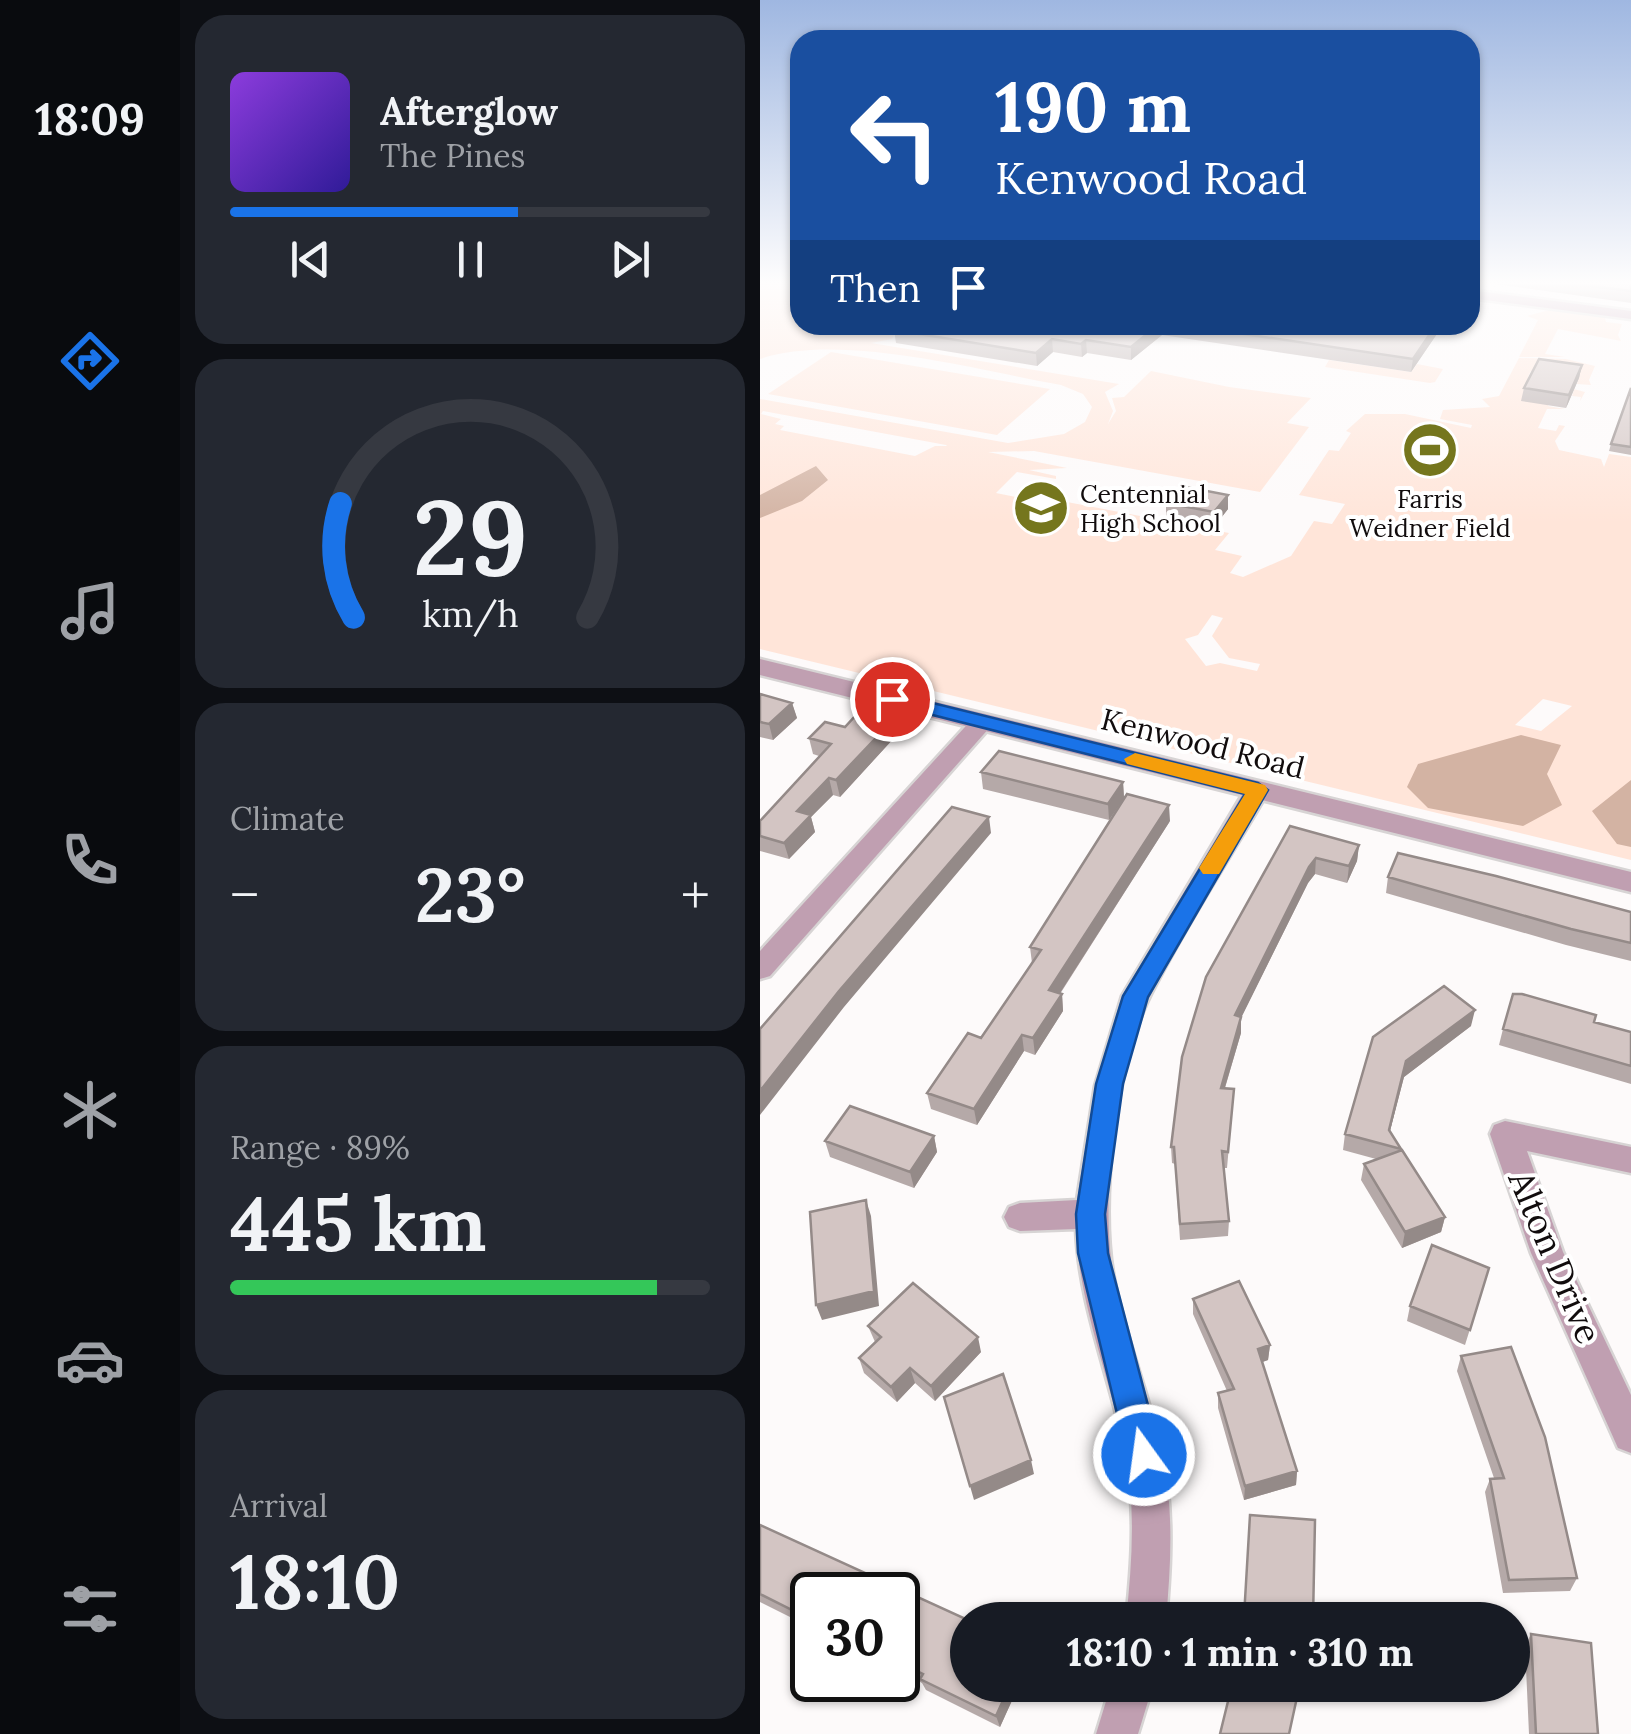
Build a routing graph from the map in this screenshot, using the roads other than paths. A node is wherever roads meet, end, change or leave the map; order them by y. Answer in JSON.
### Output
{"nodes":[{"id":1,"x":760,"y":666,"type":"edge"},
{"id":2,"x":983,"y":722,"type":"junction"},
{"id":3,"x":1258,"y":790,"type":"junction"},
{"id":4,"x":1631,"y":882,"type":"edge"},
{"id":5,"x":760,"y":969,"type":"edge"},
{"id":6,"x":1631,"y":1160,"type":"edge"},
{"id":7,"x":1091,"y":1214,"type":"junction"},
{"id":8,"x":1020,"y":1217,"type":"dead end"},
{"id":9,"x":1631,"y":1434,"type":"edge"},
{"id":10,"x":1148,"y":1602,"type":"edge"},
{"id":11,"x":1127,"y":1702,"type":"edge"},
{"id":12,"x":1117,"y":1734,"type":"edge"}],
"edges":[{"from":1,"to":2,"type":"street","name":"Kenwood Road"},
{"from":2,"to":3,"type":"street","name":"Kenwood Road"},
{"from":2,"to":5,"type":"street"},
{"from":3,"to":4,"type":"street","name":"Kenwood Road"},
{"from":3,"to":7,"type":"street"},
{"from":6,"to":9,"type":"street","name":"Alton Drive"},
{"from":7,"to":8,"type":"street"},
{"from":7,"to":10,"type":"street"},
{"from":11,"to":12,"type":"street"}]}
